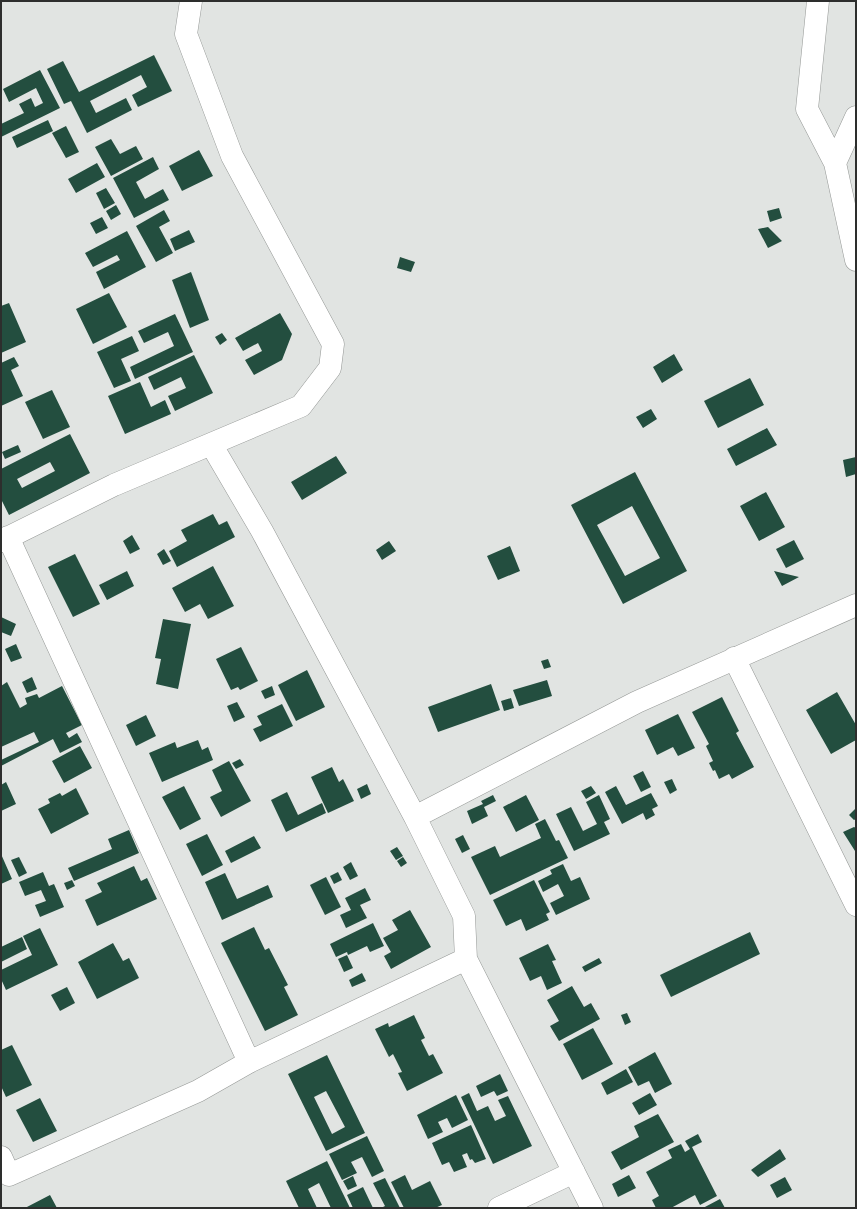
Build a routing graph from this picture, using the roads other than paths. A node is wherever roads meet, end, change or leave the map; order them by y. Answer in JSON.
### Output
{"nodes":[{"id":1,"x":191,"y":1,"type":"edge"},
{"id":2,"x":815,"y":4,"type":"edge"},
{"id":3,"x":856,"y":117,"type":"edge"},
{"id":4,"x":835,"y":163,"type":"junction"},
{"id":5,"x":856,"y":260,"type":"edge"},
{"id":6,"x":211,"y":444,"type":"junction"},
{"id":7,"x":4,"y":539,"type":"edge"},
{"id":8,"x":856,"y":605,"type":"edge"},
{"id":9,"x":734,"y":658,"type":"junction"},
{"id":10,"x":414,"y":817,"type":"junction"},
{"id":11,"x":856,"y":905,"type":"edge"},
{"id":12,"x":466,"y":959,"type":"junction"},
{"id":13,"x":249,"y":1062,"type":"junction"},
{"id":14,"x":4,"y":1171,"type":"edge"},
{"id":15,"x":574,"y":1172,"type":"junction"},
{"id":16,"x":499,"y":1208,"type":"edge"},
{"id":17,"x":592,"y":1208,"type":"edge"}],
"edges":[{"from":1,"to":6,"type":"street"},
{"from":2,"to":4,"type":"street"},
{"from":3,"to":4,"type":"street"},
{"from":4,"to":5,"type":"street"},
{"from":6,"to":7,"type":"street"},
{"from":6,"to":10,"type":"street"},
{"from":7,"to":13,"type":"street"},
{"from":8,"to":9,"type":"street"},
{"from":9,"to":10,"type":"street"},
{"from":9,"to":11,"type":"street"},
{"from":10,"to":12,"type":"street"},
{"from":12,"to":13,"type":"street"},
{"from":12,"to":15,"type":"street"},
{"from":13,"to":14,"type":"street"},
{"from":15,"to":16,"type":"street"},
{"from":15,"to":17,"type":"street"}]}
